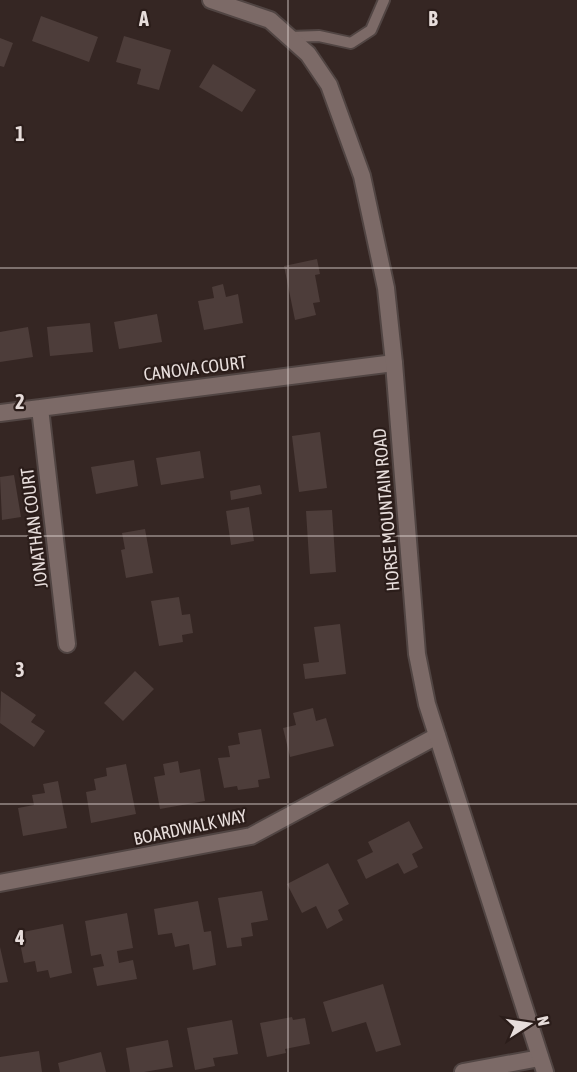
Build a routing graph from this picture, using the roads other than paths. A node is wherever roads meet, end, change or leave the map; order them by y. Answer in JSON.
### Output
{"nodes":[{"id":1,"x":211,"y":0,"type":"edge"},
{"id":2,"x":384,"y":0,"type":"edge"},
{"id":3,"x":289,"y":37,"type":"junction"},
{"id":4,"x":394,"y":363,"type":"junction"},
{"id":5,"x":40,"y":408,"type":"junction"},
{"id":6,"x":0,"y":413,"type":"edge"},
{"id":7,"x":67,"y":644,"type":"dead end"},
{"id":8,"x":437,"y":736,"type":"junction"},
{"id":9,"x":0,"y":883,"type":"edge"},
{"id":10,"x":543,"y":1065,"type":"edge"},
{"id":11,"x":463,"y":1072,"type":"edge"}],
"edges":[{"from":1,"to":3,"type":"street","name":"HORSE MOUNTAIN ROAD"},
{"from":2,"to":3,"type":"lane"},
{"from":3,"to":4,"type":"street","name":"HORSE MOUNTAIN ROAD"},
{"from":4,"to":5,"type":"street","name":"CANOVA COURT"},
{"from":4,"to":8,"type":"street","name":"HORSE MOUNTAIN ROAD"},
{"from":5,"to":6,"type":"street","name":"CANOVA COURT"},
{"from":5,"to":7,"type":"street","name":"JONATHAN COURT"},
{"from":8,"to":9,"type":"street","name":"BOARDWALK WAY"},
{"from":8,"to":10,"type":"street","name":"HORSE MOUNTAIN ROAD"},
{"from":10,"to":11,"type":"street"}]}
